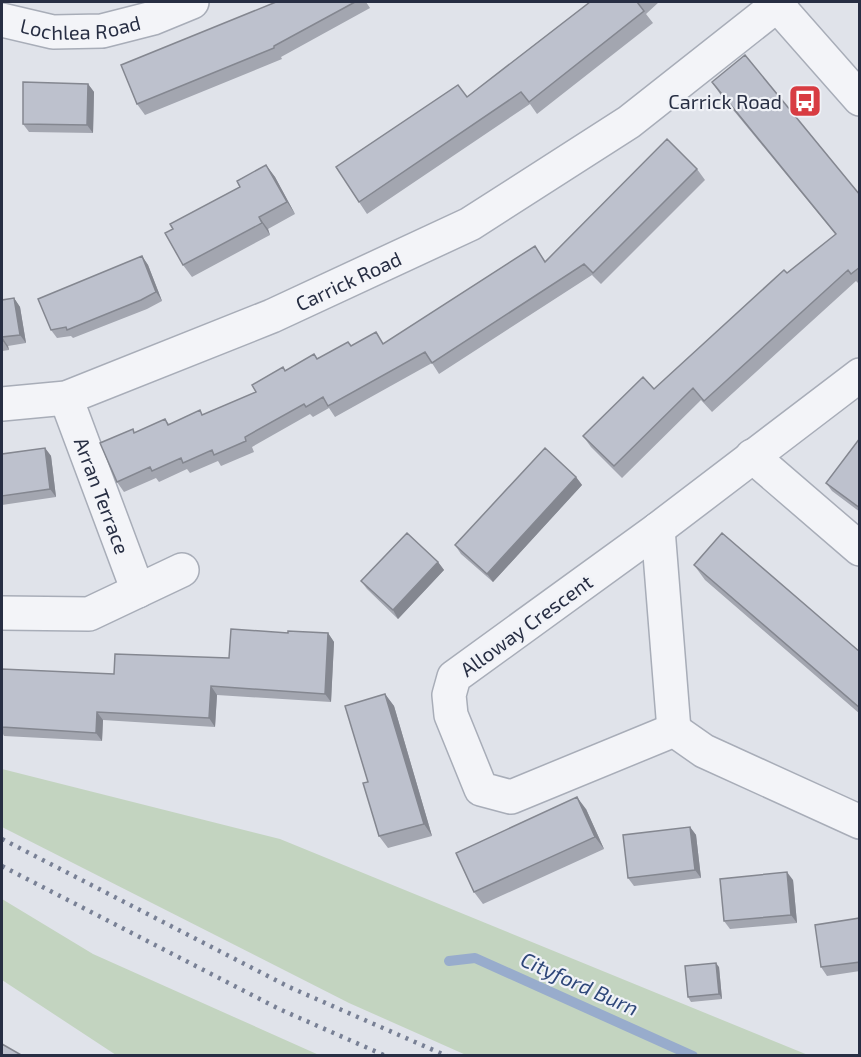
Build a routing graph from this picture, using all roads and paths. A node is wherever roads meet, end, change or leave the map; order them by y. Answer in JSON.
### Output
{"nodes":[{"id":1,"x":192,"y":2,"type":"edge"},
{"id":2,"x":779,"y":4,"type":"edge"},
{"id":3,"x":2,"y":20,"type":"edge"},
{"id":4,"x":860,"y":99,"type":"edge"},
{"id":5,"x":860,"y":375,"type":"edge"},
{"id":6,"x":66,"y":398,"type":"junction"},
{"id":7,"x":2,"y":404,"type":"edge"},
{"id":8,"x":752,"y":456,"type":"junction"},
{"id":9,"x":658,"y":529,"type":"junction"},
{"id":10,"x":860,"y":549,"type":"edge"},
{"id":11,"x":182,"y":570,"type":"dead end"},
{"id":12,"x":138,"y":591,"type":"junction"},
{"id":13,"x":2,"y":613,"type":"edge"},
{"id":14,"x":675,"y":730,"type":"junction"},
{"id":15,"x":860,"y":822,"type":"edge"}],
"edges":[{"from":1,"to":3,"type":"street","name":"Lochlea Road"},
{"from":2,"to":4,"type":"street"},
{"from":2,"to":6,"type":"street","name":"Carrick Road"},
{"from":5,"to":8,"type":"street","name":"Alloway Crescent"},
{"from":6,"to":7,"type":"street","name":"Carrick Road"},
{"from":6,"to":12,"type":"street","name":"Arran Terrace"},
{"from":8,"to":9,"type":"street","name":"Alloway Crescent"},
{"from":8,"to":10,"type":"street"},
{"from":9,"to":14,"type":"street"},
{"from":9,"to":14,"type":"street","name":"Alloway Crescent"},
{"from":11,"to":12,"type":"street"},
{"from":12,"to":13,"type":"street"},
{"from":14,"to":15,"type":"street"}]}
